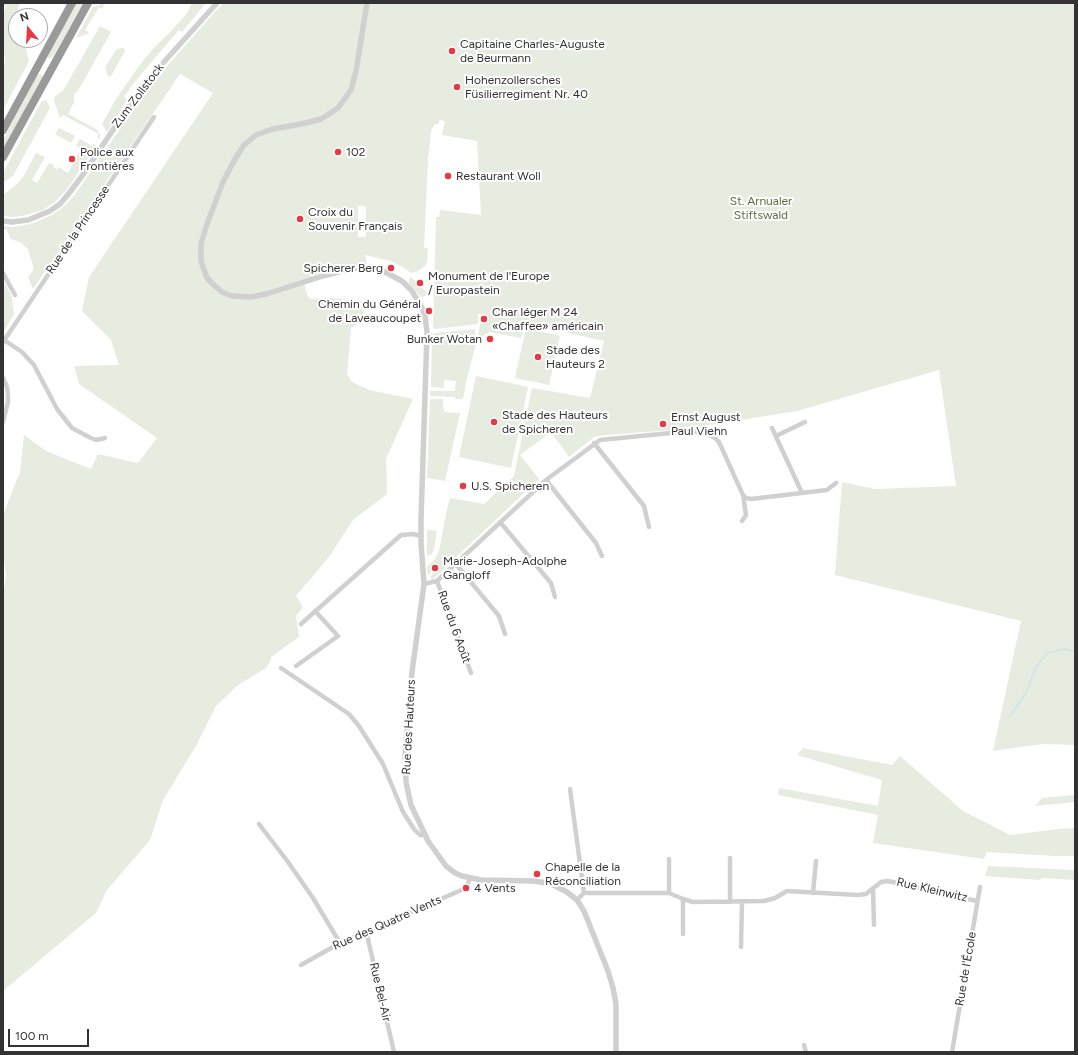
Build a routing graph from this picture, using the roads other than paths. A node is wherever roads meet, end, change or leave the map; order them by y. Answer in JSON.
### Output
{"nodes":[{"id":1,"x":72,"y":3,"type":"edge"},
{"id":2,"x":88,"y":3,"type":"edge"},
{"id":3,"x":217,"y":3,"type":"edge"},
{"id":4,"x":366,"y":3,"type":"edge"},
{"id":5,"x":154,"y":117,"type":"dead end"},
{"id":6,"x":3,"y":130,"type":"edge"},
{"id":7,"x":3,"y":157,"type":"edge"},
{"id":8,"x":3,"y":221,"type":"edge"},
{"id":9,"x":3,"y":273,"type":"edge"},
{"id":10,"x":15,"y":295,"type":"dead end"},
{"id":11,"x":4,"y":341,"type":"edge"},
{"id":12,"x":3,"y":378,"type":"edge"},
{"id":13,"x":3,"y":422,"type":"edge"},
{"id":14,"x":805,"y":422,"type":"dead end"},
{"id":15,"x":772,"y":428,"type":"dead end"},
{"id":16,"x":776,"y":436,"type":"junction"},
{"id":17,"x":105,"y":438,"type":"dead end"},
{"id":18,"x":594,"y":443,"type":"junction"},
{"id":19,"x":546,"y":480,"type":"junction"},
{"id":20,"x":836,"y":483,"type":"dead end"},
{"id":21,"x":802,"y":493,"type":"junction"},
{"id":22,"x":743,"y":495,"type":"junction"},
{"id":23,"x":742,"y":521,"type":"dead end"},
{"id":24,"x":500,"y":522,"type":"junction"},
{"id":25,"x":649,"y":527,"type":"dead end"},
{"id":26,"x":421,"y":536,"type":"junction"},
{"id":27,"x":602,"y":556,"type":"dead end"},
{"id":28,"x":454,"y":563,"type":"junction"},
{"id":29,"x":437,"y":580,"type":"junction"},
{"id":30,"x":424,"y":584,"type":"junction"},
{"id":31,"x":555,"y":597,"type":"dead end"},
{"id":32,"x":315,"y":611,"type":"junction"},
{"id":33,"x":301,"y":624,"type":"dead end"},
{"id":34,"x":505,"y":634,"type":"dead end"},
{"id":35,"x":296,"y":666,"type":"dead end"},
{"id":36,"x":281,"y":668,"type":"dead end"},
{"id":37,"x":471,"y":673,"type":"dead end"},
{"id":38,"x":570,"y":789,"type":"dead end"},
{"id":39,"x":259,"y":824,"type":"dead end"},
{"id":40,"x":426,"y":835,"type":"junction"},
{"id":41,"x":669,"y":858,"type":"dead end"},
{"id":42,"x":730,"y":858,"type":"dead end"},
{"id":43,"x":816,"y":861,"type":"dead end"},
{"id":44,"x":470,"y":878,"type":"junction"},
{"id":45,"x":980,"y":887,"type":"dead end"},
{"id":46,"x":873,"y":889,"type":"junction"},
{"id":47,"x":584,"y":893,"type":"junction"},
{"id":48,"x":669,"y":893,"type":"junction"},
{"id":49,"x":813,"y":893,"type":"junction"},
{"id":50,"x":683,"y":899,"type":"junction"},
{"id":51,"x":577,"y":900,"type":"junction"},
{"id":52,"x":977,"y":901,"type":"junction"},
{"id":53,"x":730,"y":902,"type":"junction"},
{"id":54,"x":742,"y":902,"type":"junction"},
{"id":55,"x":874,"y":925,"type":"dead end"},
{"id":56,"x":365,"y":932,"type":"junction"},
{"id":57,"x":683,"y":934,"type":"dead end"},
{"id":58,"x":340,"y":943,"type":"junction"},
{"id":59,"x":741,"y":947,"type":"dead end"},
{"id":60,"x":301,"y":965,"type":"dead end"},
{"id":61,"x":804,"y":1045,"type":"dead end"},
{"id":62,"x":394,"y":1052,"type":"edge"},
{"id":63,"x":616,"y":1052,"type":"edge"},
{"id":64,"x":806,"y":1052,"type":"edge"},
{"id":65,"x":952,"y":1052,"type":"edge"}],
"edges":[{"from":1,"to":6,"type":"highway"},
{"from":2,"to":7,"type":"highway"},
{"from":3,"to":8,"type":"street","name":"Zum Zollstock"},
{"from":4,"to":26,"type":"street","name":"Rue des Hauteurs"},
{"from":5,"to":11,"type":"street","name":"Rue de la Princesse"},
{"from":9,"to":10,"type":"street"},
{"from":11,"to":17,"type":"street"},
{"from":12,"to":13,"type":"street"},
{"from":14,"to":16,"type":"street"},
{"from":15,"to":16,"type":"street"},
{"from":16,"to":21,"type":"street"},
{"from":18,"to":19,"type":"street"},
{"from":18,"to":22,"type":"street"},
{"from":18,"to":25,"type":"street"},
{"from":19,"to":24,"type":"street"},
{"from":19,"to":27,"type":"street"},
{"from":20,"to":21,"type":"street"},
{"from":21,"to":22,"type":"street"},
{"from":22,"to":23,"type":"street"},
{"from":24,"to":28,"type":"street"},
{"from":24,"to":31,"type":"street"},
{"from":26,"to":30,"type":"street","name":"Rue des Hauteurs"},
{"from":26,"to":32,"type":"street"},
{"from":28,"to":29,"type":"street"},
{"from":28,"to":34,"type":"street"},
{"from":29,"to":30,"type":"street"},
{"from":29,"to":37,"type":"street","name":"Rue du 6 Août"},
{"from":30,"to":40,"type":"street","name":"Rue des Hauteurs"},
{"from":32,"to":33,"type":"street"},
{"from":32,"to":35,"type":"street"},
{"from":36,"to":40,"type":"street"},
{"from":38,"to":47,"type":"street"},
{"from":39,"to":58,"type":"street"},
{"from":40,"to":44,"type":"street","name":"Rue des Hauteurs"},
{"from":41,"to":48,"type":"street"},
{"from":42,"to":53,"type":"street"},
{"from":43,"to":49,"type":"street"},
{"from":44,"to":51,"type":"street","name":"Rue des Hauteurs"},
{"from":44,"to":56,"type":"street","name":"Rue des Quatre Vents"},
{"from":45,"to":52,"type":"street","name":"Rue de l'École"},
{"from":46,"to":49,"type":"street","name":"Rue Kleinwitz"},
{"from":46,"to":52,"type":"street","name":"Rue Kleinwitz"},
{"from":46,"to":55,"type":"street"},
{"from":47,"to":48,"type":"street","name":"Rue Kleinwitz"},
{"from":47,"to":51,"type":"street"},
{"from":48,"to":50,"type":"street","name":"Rue Kleinwitz"},
{"from":49,"to":54,"type":"street","name":"Rue Kleinwitz"},
{"from":50,"to":53,"type":"street","name":"Rue Kleinwitz"},
{"from":50,"to":57,"type":"street"},
{"from":51,"to":63,"type":"street","name":"Rue des Hauteurs"},
{"from":52,"to":65,"type":"street","name":"Rue de l'École"},
{"from":53,"to":54,"type":"street","name":"Rue Kleinwitz"},
{"from":54,"to":59,"type":"street"},
{"from":56,"to":58,"type":"street","name":"Rue des Quatre Vents"},
{"from":56,"to":62,"type":"street","name":"Rue Bel-Air"},
{"from":58,"to":60,"type":"street","name":"Rue des Quatre Vents"},
{"from":61,"to":64,"type":"street"}]}
